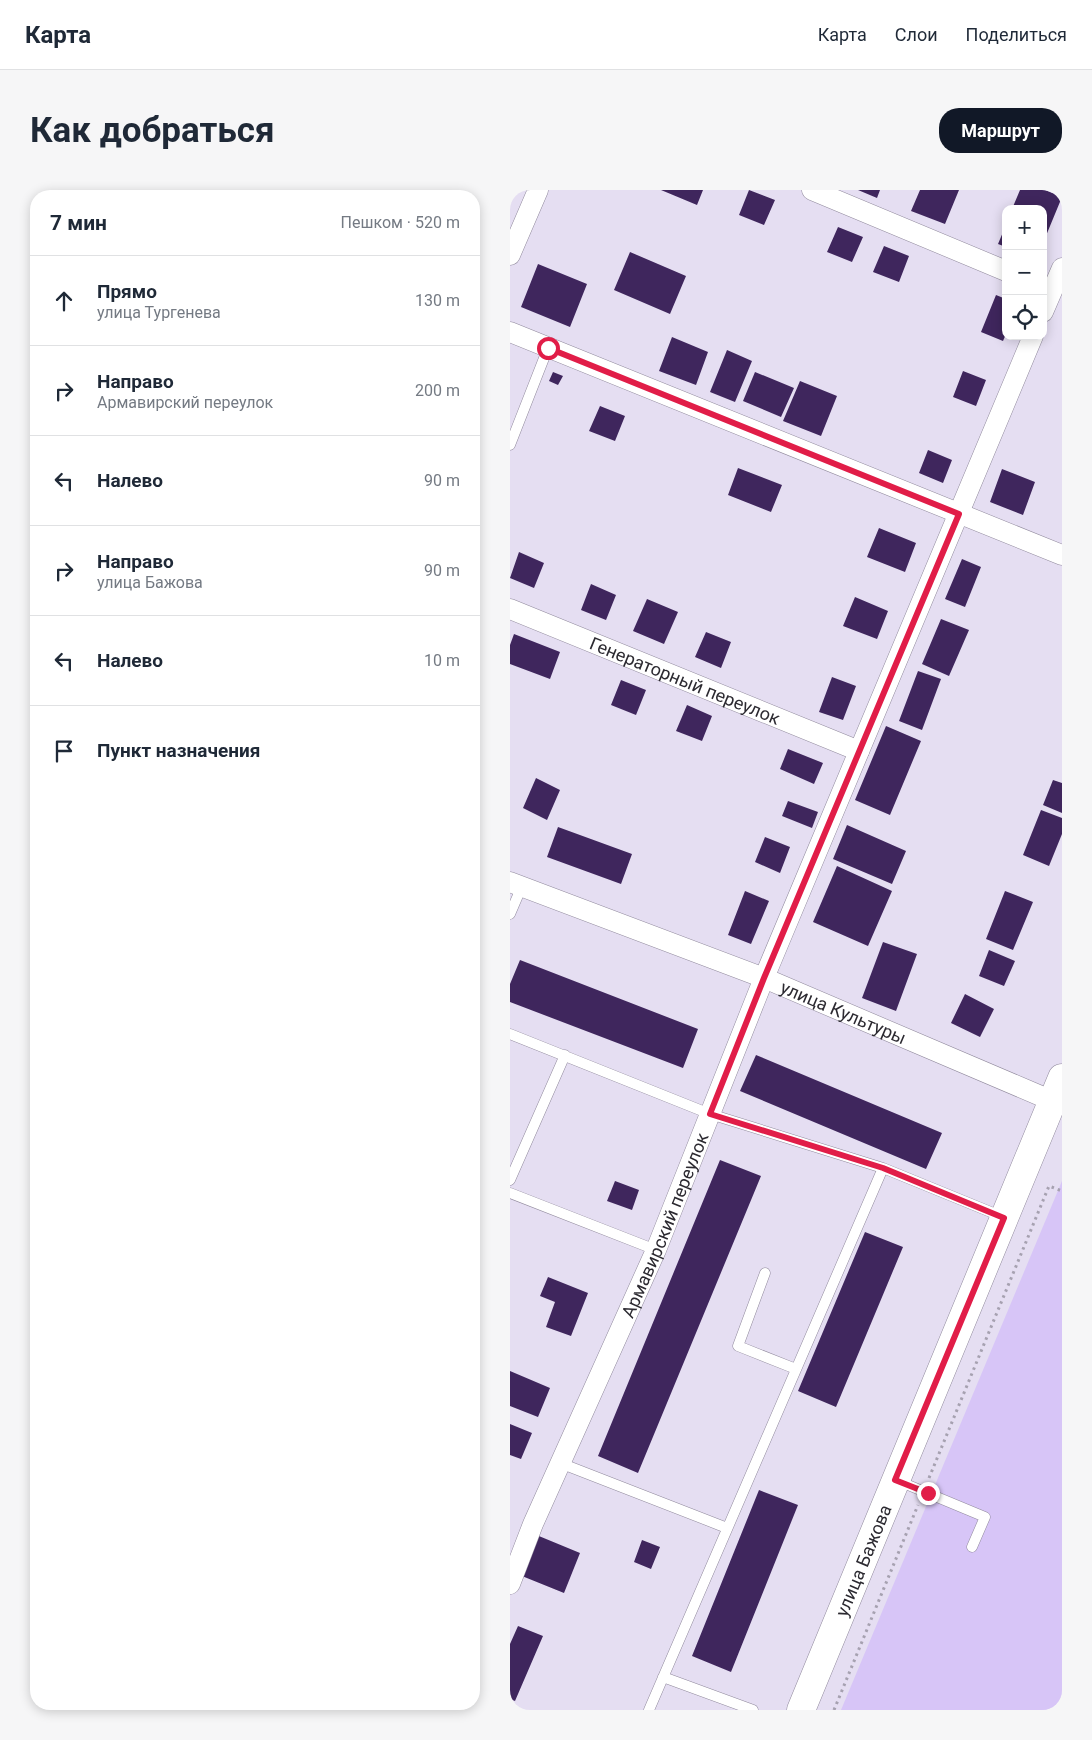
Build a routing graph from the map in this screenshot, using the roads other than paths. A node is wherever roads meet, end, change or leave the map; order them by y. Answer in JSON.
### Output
{"nodes":[{"id":1,"x":538,"y":190,"type":"edge"},
{"id":2,"x":812,"y":190,"type":"edge"},
{"id":3,"x":510,"y":255,"type":"edge"},
{"id":4,"x":1062,"y":268,"type":"edge"},
{"id":5,"x":1002,"y":269,"type":"edge"},
{"id":6,"x":1048,"y":289,"type":"edge"},
{"id":7,"x":510,"y":332,"type":"edge"},
{"id":8,"x":1031,"y":340,"type":"edge"},
{"id":9,"x":548,"y":348,"type":"junction"},
{"id":10,"x":510,"y":445,"type":"edge"},
{"id":11,"x":959,"y":514,"type":"junction"},
{"id":12,"x":1062,"y":556,"type":"edge"},
{"id":13,"x":510,"y":609,"type":"edge"},
{"id":14,"x":859,"y":751,"type":"junction"},
{"id":15,"x":516,"y":884,"type":"edge"},
{"id":16,"x":510,"y":914,"type":"edge"},
{"id":17,"x":764,"y":978,"type":"junction"},
{"id":18,"x":510,"y":1034,"type":"edge"},
{"id":19,"x":565,"y":1055,"type":"junction"},
{"id":20,"x":1059,"y":1095,"type":"edge"},
{"id":21,"x":710,"y":1114,"type":"junction"},
{"id":22,"x":883,"y":1168,"type":"junction"},
{"id":23,"x":510,"y":1180,"type":"edge"},
{"id":24,"x":510,"y":1193,"type":"edge"},
{"id":25,"x":1004,"y":1218,"type":"junction"},
{"id":26,"x":656,"y":1250,"type":"junction"},
{"id":27,"x":765,"y":1272,"type":"dead end"},
{"id":28,"x":796,"y":1369,"type":"junction"},
{"id":29,"x":560,"y":1463,"type":"junction"},
{"id":30,"x":895,"y":1480,"type":"junction"},
{"id":31,"x":727,"y":1528,"type":"junction"},
{"id":32,"x":972,"y":1547,"type":"dead end"},
{"id":33,"x":510,"y":1584,"type":"edge"},
{"id":34,"x":663,"y":1677,"type":"junction"},
{"id":35,"x":649,"y":1710,"type":"edge"},
{"id":36,"x":753,"y":1710,"type":"edge"},
{"id":37,"x":801,"y":1710,"type":"edge"}],
"edges":[{"from":1,"to":3,"type":"street"},
{"from":2,"to":5,"type":"street"},
{"from":4,"to":6,"type":"street"},
{"from":7,"to":9,"type":"street"},
{"from":8,"to":11,"type":"street","name":"Армавирский переулок"},
{"from":9,"to":10,"type":"lane"},
{"from":9,"to":11,"type":"street"},
{"from":11,"to":12,"type":"street"},
{"from":11,"to":14,"type":"street","name":"Армавирский переулок"},
{"from":13,"to":14,"type":"street","name":"Генераторный переулок"},
{"from":14,"to":17,"type":"street","name":"Армавирский переулок"},
{"from":15,"to":16,"type":"lane"},
{"from":15,"to":17,"type":"street","name":"улица Культуры"},
{"from":17,"to":20,"type":"street","name":"улица Культуры"},
{"from":17,"to":21,"type":"street","name":"Армавирский переулок"},
{"from":18,"to":19,"type":"lane"},
{"from":19,"to":21,"type":"lane"},
{"from":19,"to":23,"type":"lane"},
{"from":20,"to":25,"type":"street","name":"улица Бажова"},
{"from":21,"to":22,"type":"lane"},
{"from":21,"to":26,"type":"street","name":"Армавирский переулок"},
{"from":22,"to":25,"type":"lane"},
{"from":22,"to":28,"type":"lane"},
{"from":24,"to":26,"type":"lane"},
{"from":25,"to":30,"type":"street","name":"улица Бажова"},
{"from":26,"to":29,"type":"street","name":"Армавирский переулок"},
{"from":27,"to":28,"type":"lane"},
{"from":28,"to":31,"type":"lane"},
{"from":29,"to":31,"type":"lane"},
{"from":29,"to":33,"type":"street","name":"Армавирский переулок"},
{"from":30,"to":32,"type":"lane"},
{"from":30,"to":37,"type":"street","name":"улица Бажова"},
{"from":31,"to":34,"type":"lane"},
{"from":34,"to":35,"type":"lane"},
{"from":34,"to":36,"type":"lane"}]}
